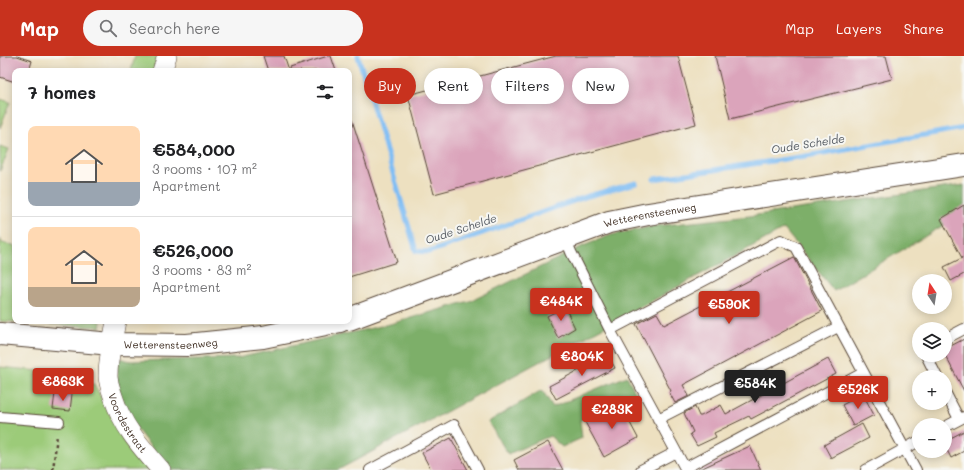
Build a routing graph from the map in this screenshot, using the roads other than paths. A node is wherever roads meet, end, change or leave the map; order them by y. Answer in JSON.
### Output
{"nodes":[{"id":1,"x":167,"y":56,"type":"edge"},
{"id":2,"x":163,"y":68,"type":"edge"},
{"id":3,"x":964,"y":165,"type":"edge"},
{"id":4,"x":565,"y":237,"type":"junction"},
{"id":5,"x":352,"y":318,"type":"edge"},
{"id":6,"x":115,"y":324,"type":"edge"},
{"id":7,"x":326,"y":324,"type":"edge"},
{"id":8,"x":838,"y":327,"type":"junction"},
{"id":9,"x":964,"y":329,"type":"edge"},
{"id":10,"x":610,"y":330,"type":"junction"},
{"id":11,"x":0,"y":334,"type":"edge"},
{"id":12,"x":952,"y":335,"type":"edge"},
{"id":13,"x":112,"y":344,"type":"junction"},
{"id":14,"x":863,"y":373,"type":"junction"},
{"id":15,"x":952,"y":403,"type":"edge"},
{"id":16,"x":0,"y":417,"type":"edge"},
{"id":17,"x":962,"y":418,"type":"edge"},
{"id":18,"x":658,"y":419,"type":"junction"},
{"id":19,"x":59,"y":422,"type":"road end"},
{"id":20,"x":952,"y":423,"type":"edge"},
{"id":21,"x":912,"y":445,"type":"edge"},
{"id":22,"x":904,"y":449,"type":"junction"},
{"id":23,"x":676,"y":452,"type":"junction"},
{"id":24,"x":686,"y":469,"type":"edge"},
{"id":25,"x":161,"y":470,"type":"edge"},
{"id":26,"x":370,"y":470,"type":"edge"},
{"id":27,"x":478,"y":470,"type":"edge"},
{"id":28,"x":641,"y":470,"type":"edge"},
{"id":29,"x":866,"y":470,"type":"edge"},
{"id":30,"x":916,"y":470,"type":"edge"}],
"edges":[{"from":1,"to":2,"type":"street"},
{"from":3,"to":4,"type":"street","name":"Wetterensteenweg"},
{"from":4,"to":5,"type":"street","name":"Wetterensteenweg"},
{"from":4,"to":10,"type":"lane"},
{"from":6,"to":13,"type":"street","name":"Voordestraat"},
{"from":7,"to":13,"type":"street","name":"Wetterensteenweg"},
{"from":8,"to":10,"type":"lane"},
{"from":8,"to":14,"type":"lane"},
{"from":8,"to":18,"type":"lane"},
{"from":9,"to":12,"type":"lane"},
{"from":10,"to":18,"type":"lane"},
{"from":11,"to":13,"type":"street","name":"Wetterensteenweg"},
{"from":13,"to":25,"type":"street","name":"Voordestraat"},
{"from":14,"to":22,"type":"lane"},
{"from":14,"to":24,"type":"lane"},
{"from":15,"to":17,"type":"lane"},
{"from":16,"to":19,"type":"lane"},
{"from":17,"to":20,"type":"lane"},
{"from":18,"to":23,"type":"lane"},
{"from":21,"to":22,"type":"lane"},
{"from":22,"to":29,"type":"lane"},
{"from":22,"to":30,"type":"lane"},
{"from":23,"to":24,"type":"lane"},
{"from":23,"to":28,"type":"lane"},
{"from":26,"to":27,"type":"lane"}]}
